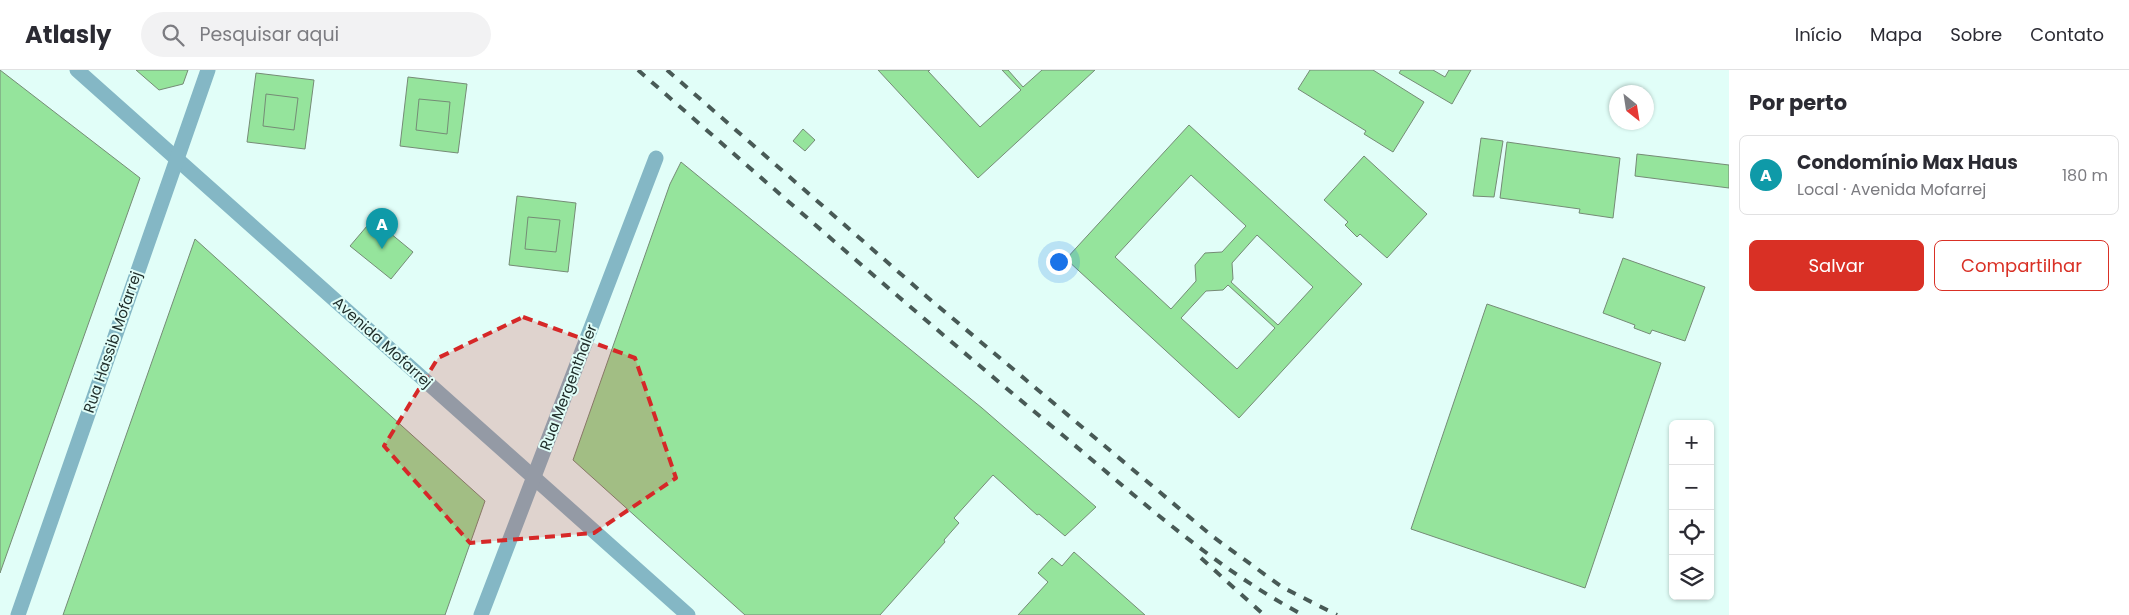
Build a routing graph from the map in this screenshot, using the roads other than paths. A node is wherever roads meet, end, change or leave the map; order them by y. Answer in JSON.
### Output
{"nodes":[{"id":1,"x":77,"y":70,"type":"edge"},
{"id":2,"x":208,"y":70,"type":"edge"},
{"id":3,"x":177,"y":157,"type":"junction"},
{"id":4,"x":656,"y":158,"type":"dead end"},
{"id":5,"x":534,"y":477,"type":"junction"},
{"id":6,"x":18,"y":615,"type":"edge"},
{"id":7,"x":481,"y":615,"type":"edge"},
{"id":8,"x":688,"y":615,"type":"edge"}],
"edges":[{"from":1,"to":3,"type":"street","name":"Avenida Mofarrej"},
{"from":2,"to":3,"type":"street","name":"Rua Hassib Mofarrej"},
{"from":3,"to":5,"type":"street","name":"Avenida Mofarrej"},
{"from":3,"to":6,"type":"street","name":"Rua Hassib Mofarrej"},
{"from":4,"to":5,"type":"street","name":"Rua Mergenthaler"},
{"from":5,"to":7,"type":"street","name":"Rua Mergenthaler"},
{"from":5,"to":8,"type":"street","name":"Avenida Mofarrej"}]}
